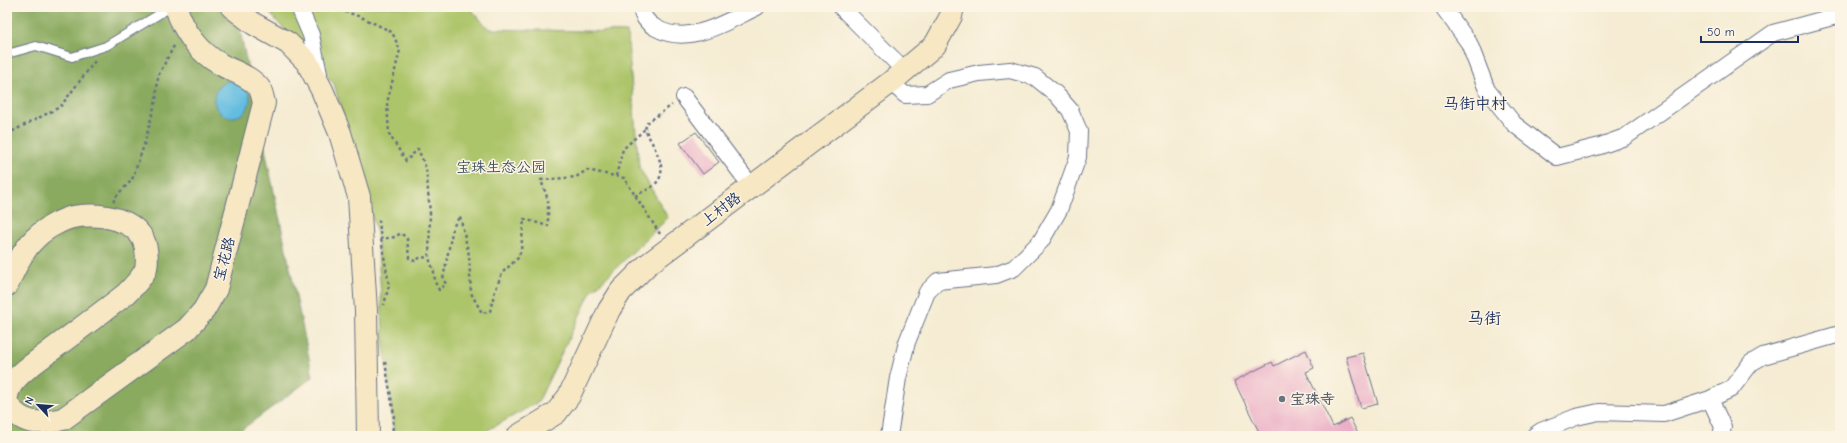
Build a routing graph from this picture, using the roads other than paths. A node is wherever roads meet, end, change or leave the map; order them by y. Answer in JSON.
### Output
{"nodes":[{"id":1,"x":171,"y":7,"type":"edge"},
{"id":2,"x":176,"y":7,"type":"edge"},
{"id":3,"x":232,"y":7,"type":"edge"},
{"id":4,"x":641,"y":7,"type":"edge"},
{"id":5,"x":757,"y":7,"type":"edge"},
{"id":6,"x":841,"y":7,"type":"edge"},
{"id":7,"x":953,"y":7,"type":"edge"},
{"id":8,"x":1443,"y":7,"type":"edge"},
{"id":9,"x":302,"y":11,"type":"edge"},
{"id":10,"x":1840,"y":15,"type":"edge"},
{"id":11,"x":7,"y":54,"type":"edge"},
{"id":12,"x":898,"y":76,"type":"junction"},
{"id":13,"x":322,"y":90,"type":"junction"},
{"id":14,"x":684,"y":97,"type":"road end"},
{"id":15,"x":751,"y":186,"type":"junction"},
{"id":16,"x":7,"y":285,"type":"edge"},
{"id":17,"x":1840,"y":334,"type":"edge"},
{"id":18,"x":7,"y":397,"type":"edge"},
{"id":19,"x":1710,"y":399,"type":"junction"},
{"id":20,"x":7,"y":404,"type":"edge"},
{"id":21,"x":17,"y":422,"type":"edge"},
{"id":22,"x":368,"y":436,"type":"edge"},
{"id":23,"x":518,"y":436,"type":"edge"},
{"id":24,"x":889,"y":436,"type":"edge"},
{"id":25,"x":1534,"y":436,"type":"edge"},
{"id":26,"x":1721,"y":436,"type":"edge"}],
"edges":[{"from":1,"to":11,"type":"lane"},
{"from":2,"to":21,"type":"main road","name":"宝花路"},
{"from":3,"to":13,"type":"main road"},
{"from":4,"to":5,"type":"street"},
{"from":6,"to":12,"type":"street"},
{"from":7,"to":12,"type":"main road","name":"上村路"},
{"from":8,"to":10,"type":"street"},
{"from":9,"to":13,"type":"street"},
{"from":12,"to":15,"type":"main road","name":"上村路"},
{"from":12,"to":24,"type":"street"},
{"from":13,"to":22,"type":"main road"},
{"from":14,"to":15,"type":"street"},
{"from":15,"to":23,"type":"main road","name":"上村路"},
{"from":16,"to":18,"type":"main road"},
{"from":17,"to":19,"type":"street"},
{"from":19,"to":25,"type":"street"},
{"from":19,"to":26,"type":"street"},
{"from":20,"to":21,"type":"main road","name":"宝花路"}]}
